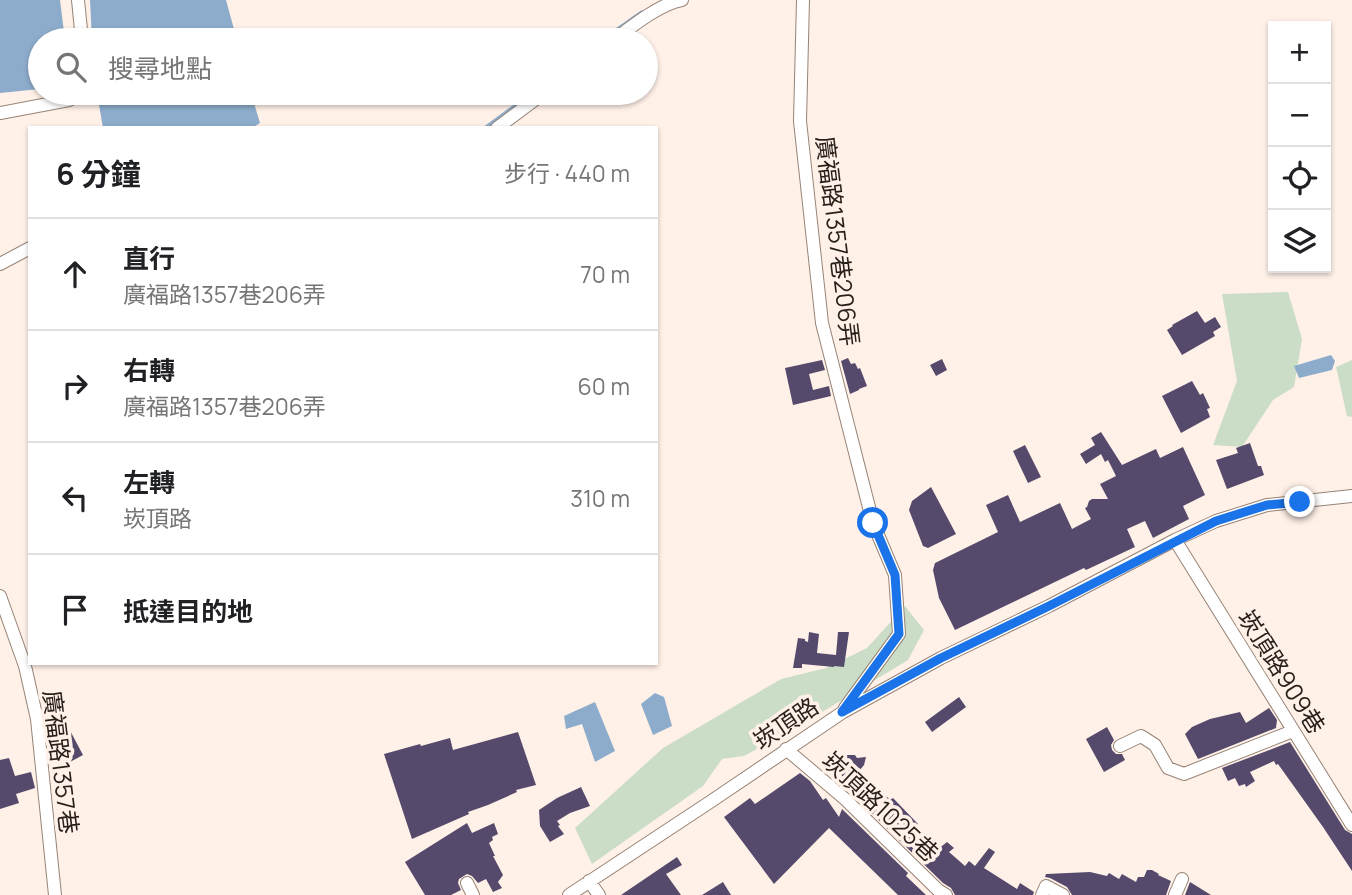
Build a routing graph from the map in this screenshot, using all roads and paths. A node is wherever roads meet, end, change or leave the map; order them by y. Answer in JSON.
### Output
{"nodes":[{"id":1,"x":78,"y":0,"type":"edge"},
{"id":2,"x":682,"y":0,"type":"edge"},
{"id":3,"x":803,"y":0,"type":"edge"},
{"id":4,"x":81,"y":28,"type":"edge"},
{"id":5,"x":631,"y":28,"type":"edge"},
{"id":6,"x":42,"y":105,"type":"edge"},
{"id":7,"x":528,"y":105,"type":"edge"},
{"id":8,"x":0,"y":113,"type":"edge"},
{"id":9,"x":500,"y":126,"type":"edge"},
{"id":10,"x":28,"y":249,"type":"edge"},
{"id":11,"x":0,"y":264,"type":"edge"},
{"id":12,"x":1352,"y":496,"type":"edge"},
{"id":13,"x":1175,"y":540,"type":"junction"},
{"id":14,"x":0,"y":596,"type":"edge"},
{"id":15,"x":842,"y":712,"type":"junction"},
{"id":16,"x":1293,"y":731,"type":"junction"},
{"id":17,"x":1120,"y":747,"type":"dead end"},
{"id":18,"x":786,"y":749,"type":"junction"},
{"id":19,"x":1352,"y":825,"type":"edge"},
{"id":20,"x":1182,"y":879,"type":"dead end"},
{"id":21,"x":589,"y":881,"type":"junction"},
{"id":22,"x":55,"y":895,"type":"edge"},
{"id":23,"x":569,"y":895,"type":"edge"},
{"id":24,"x":599,"y":895,"type":"edge"},
{"id":25,"x":946,"y":895,"type":"edge"},
{"id":26,"x":1042,"y":895,"type":"edge"},
{"id":27,"x":1063,"y":895,"type":"edge"},
{"id":28,"x":1175,"y":895,"type":"edge"}],
"edges":[{"from":1,"to":4,"type":"street"},
{"from":2,"to":5,"type":"street"},
{"from":3,"to":15,"type":"street","name":"廣福路1357巷206弄"},
{"from":6,"to":8,"type":"street"},
{"from":7,"to":9,"type":"street"},
{"from":10,"to":11,"type":"street"},
{"from":12,"to":13,"type":"street","name":"崁頂路"},
{"from":13,"to":15,"type":"street","name":"崁頂路"},
{"from":13,"to":16,"type":"street","name":"崁頂路909巷"},
{"from":14,"to":22,"type":"street","name":"廣福路1357巷"},
{"from":15,"to":18,"type":"street","name":"崁頂路"},
{"from":16,"to":17,"type":"street"},
{"from":16,"to":19,"type":"street","name":"崁頂路909巷"},
{"from":18,"to":21,"type":"street","name":"崁頂路"},
{"from":18,"to":25,"type":"street","name":"崁頂路1025巷"},
{"from":20,"to":28,"type":"street"},
{"from":21,"to":23,"type":"street","name":"崁頂路"},
{"from":21,"to":24,"type":"street"},
{"from":26,"to":27,"type":"street"}]}
